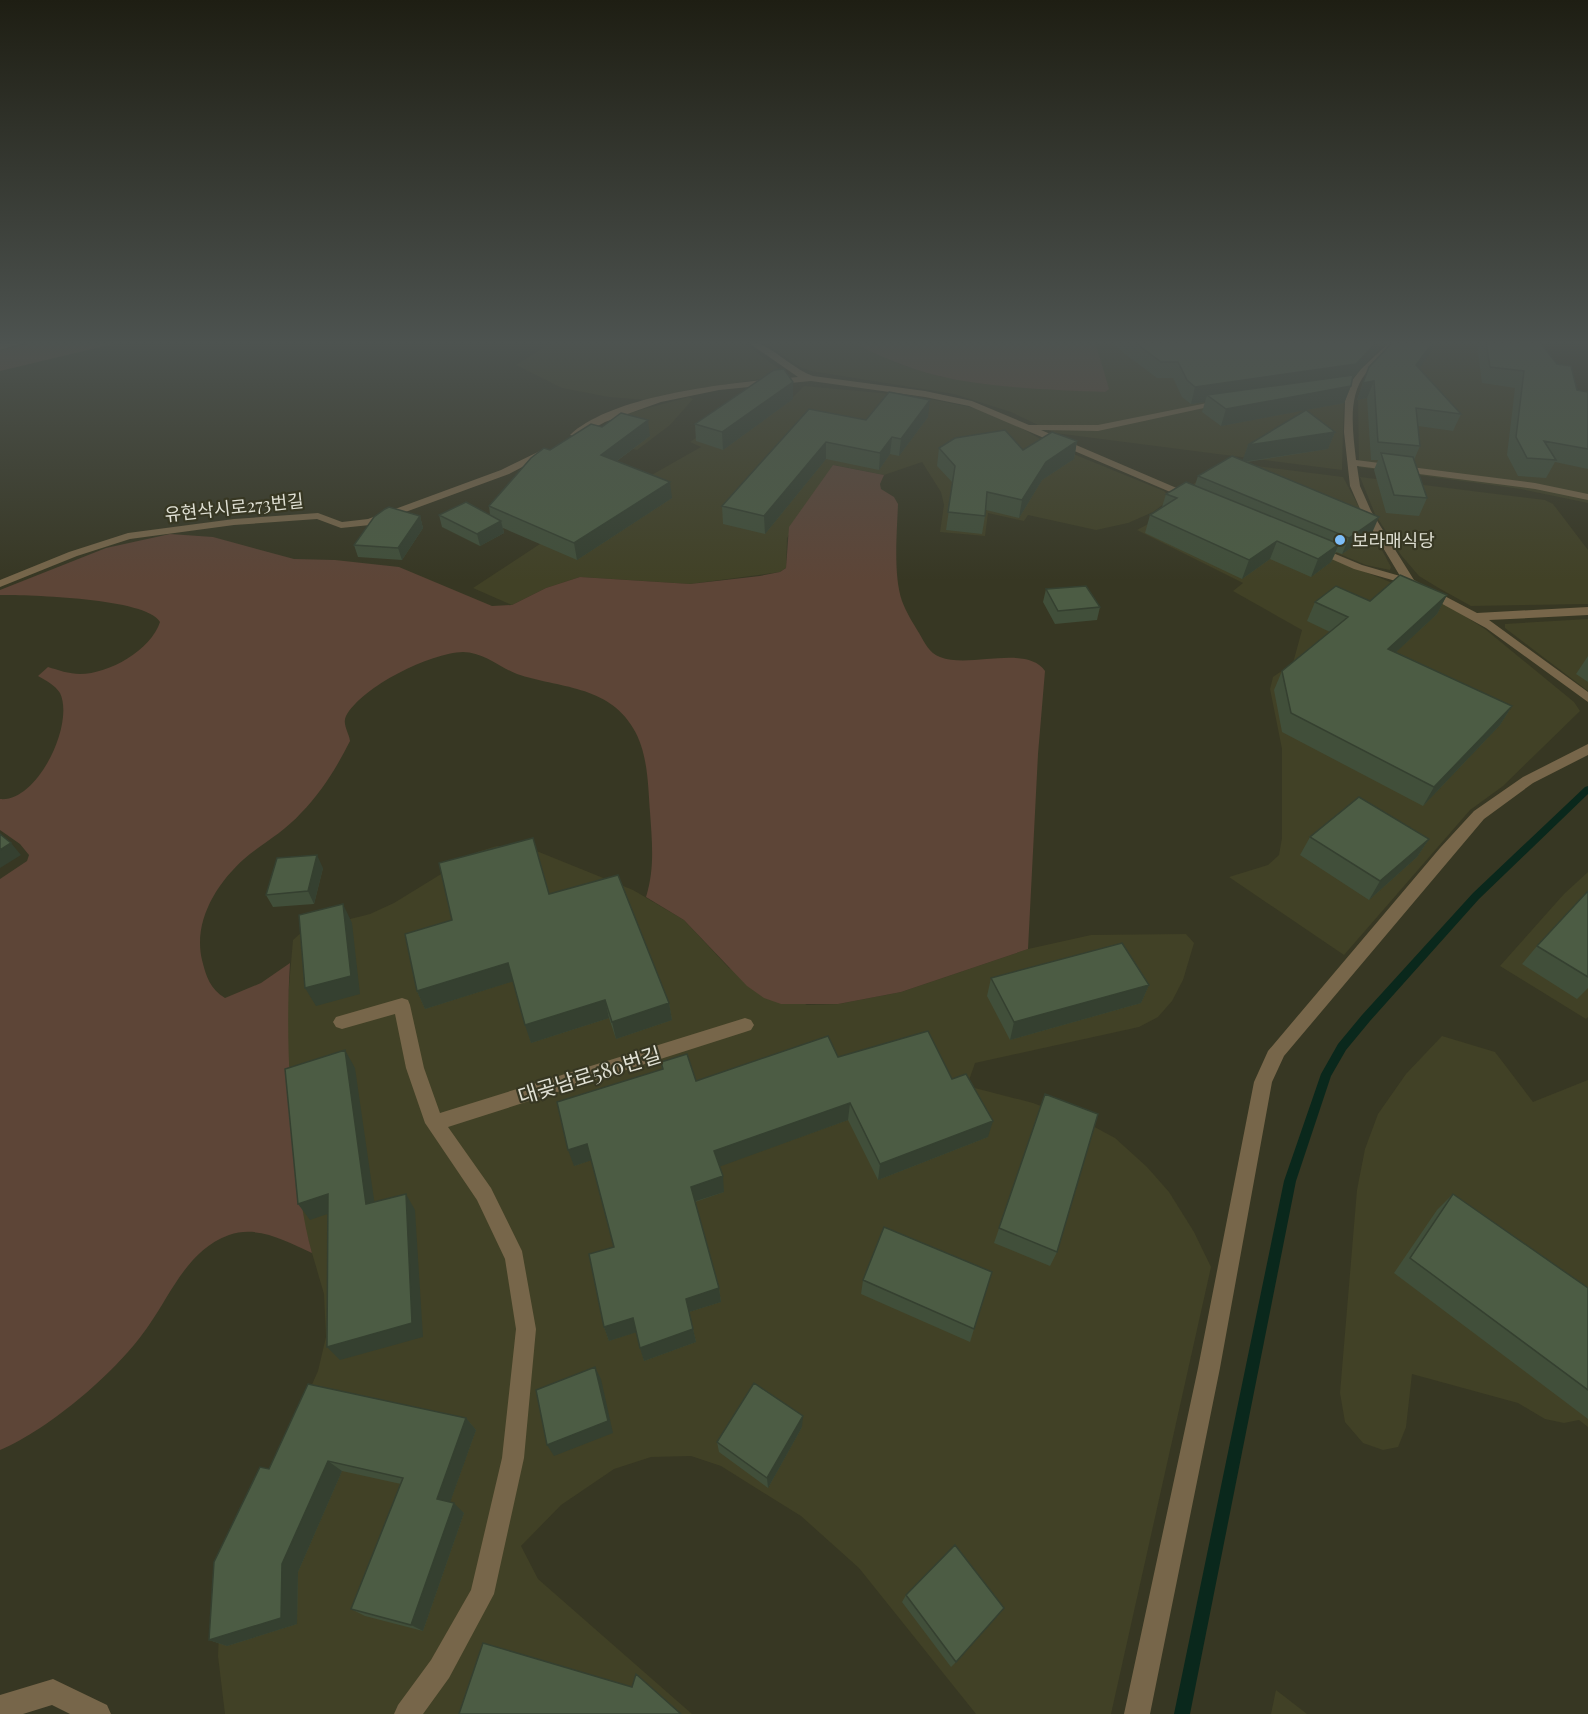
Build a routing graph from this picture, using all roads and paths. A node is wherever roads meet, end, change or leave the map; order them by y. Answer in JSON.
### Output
{"nodes":[{"id":1,"x":600,"y":421,"type":"edge"},
{"id":2,"x":1014,"y":421,"type":"edge"},
{"id":3,"x":1134,"y":421,"type":"edge"},
{"id":4,"x":1350,"y":421,"type":"edge"},
{"id":5,"x":1026,"y":426,"type":"junction"},
{"id":6,"x":1351,"y":462,"type":"junction"},
{"id":7,"x":1588,"y":497,"type":"edge"},
{"id":8,"x":1195,"y":500,"type":"edge"},
{"id":9,"x":1304,"y":544,"type":"edge"},
{"id":10,"x":1410,"y":582,"type":"junction"},
{"id":11,"x":0,"y":584,"type":"edge"},
{"id":12,"x":1588,"y":612,"type":"edge"},
{"id":13,"x":1476,"y":617,"type":"junction"},
{"id":14,"x":1588,"y":698,"type":"edge"},
{"id":15,"x":1588,"y":749,"type":"edge"},
{"id":16,"x":342,"y":1022,"type":"dead end"},
{"id":17,"x":745,"y":1025,"type":"dead end"},
{"id":18,"x":434,"y":1123,"type":"junction"},
{"id":19,"x":0,"y":1708,"type":"edge"},
{"id":20,"x":98,"y":1714,"type":"edge"},
{"id":21,"x":407,"y":1714,"type":"edge"},
{"id":22,"x":1137,"y":1714,"type":"edge"}],
"edges":[{"from":1,"to":11,"type":"lane","name":"유현삭시로273번길"},
{"from":2,"to":5,"type":"lane"},
{"from":3,"to":5,"type":"lane"},
{"from":4,"to":6,"type":"lane"},
{"from":5,"to":8,"type":"lane"},
{"from":6,"to":7,"type":"lane"},
{"from":6,"to":10,"type":"lane"},
{"from":9,"to":10,"type":"lane"},
{"from":10,"to":13,"type":"lane"},
{"from":12,"to":13,"type":"lane"},
{"from":13,"to":14,"type":"lane"},
{"from":15,"to":22,"type":"lane"},
{"from":16,"to":18,"type":"lane"},
{"from":17,"to":18,"type":"lane","name":"대곶남로580번길"},
{"from":18,"to":21,"type":"lane"},
{"from":19,"to":20,"type":"lane"}]}
